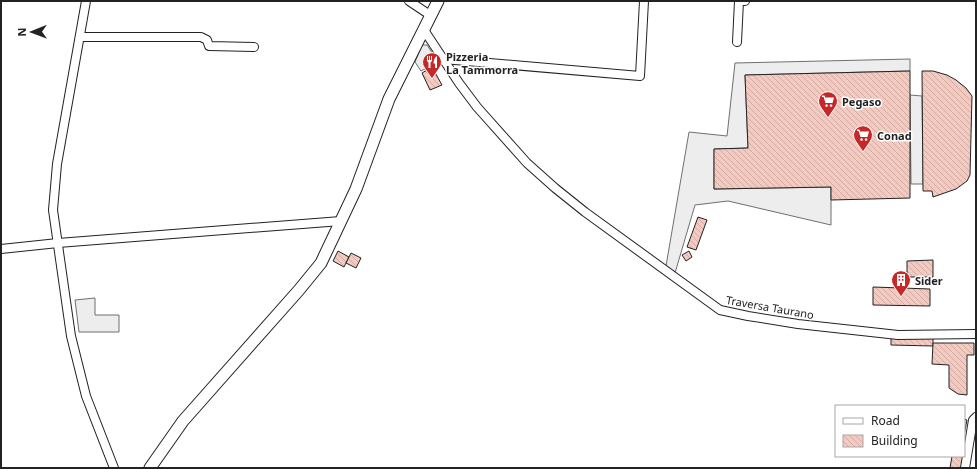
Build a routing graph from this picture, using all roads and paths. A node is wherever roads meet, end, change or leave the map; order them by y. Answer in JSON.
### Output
{"nodes":[{"id":1,"x":86,"y":1,"type":"edge"},
{"id":2,"x":409,"y":1,"type":"edge"},
{"id":3,"x":438,"y":1,"type":"edge"},
{"id":4,"x":644,"y":1,"type":"edge"},
{"id":5,"x":745,"y":1,"type":"edge"},
{"id":6,"x":430,"y":15,"type":"junction"},
{"id":7,"x":424,"y":30,"type":"junction"},
{"id":8,"x":80,"y":37,"type":"junction"},
{"id":9,"x":737,"y":42,"type":"dead end"},
{"id":10,"x":254,"y":47,"type":"dead end"},
{"id":11,"x":443,"y":59,"type":"junction"},
{"id":12,"x":341,"y":221,"type":"junction"},
{"id":13,"x":58,"y":243,"type":"junction"},
{"id":14,"x":1,"y":249,"type":"edge"},
{"id":15,"x":976,"y":334,"type":"edge"},
{"id":16,"x":976,"y":417,"type":"edge"},
{"id":17,"x":973,"y":436,"type":"edge"},
{"id":18,"x":114,"y":468,"type":"edge"},
{"id":19,"x":150,"y":468,"type":"edge"},
{"id":20,"x":965,"y":468,"type":"edge"}],
"edges":[{"from":1,"to":8,"type":"street"},
{"from":2,"to":6,"type":"street"},
{"from":3,"to":6,"type":"street"},
{"from":4,"to":11,"type":"street"},
{"from":5,"to":9,"type":"street"},
{"from":6,"to":7,"type":"street"},
{"from":7,"to":11,"type":"street","name":"Traversa Taurano"},
{"from":7,"to":12,"type":"street"},
{"from":8,"to":10,"type":"street"},
{"from":8,"to":13,"type":"street"},
{"from":11,"to":15,"type":"street","name":"Traversa Taurano"},
{"from":12,"to":13,"type":"street"},
{"from":12,"to":19,"type":"street"},
{"from":13,"to":14,"type":"street"},
{"from":13,"to":18,"type":"street"},
{"from":16,"to":17,"type":"street"},
{"from":17,"to":20,"type":"street"}]}
